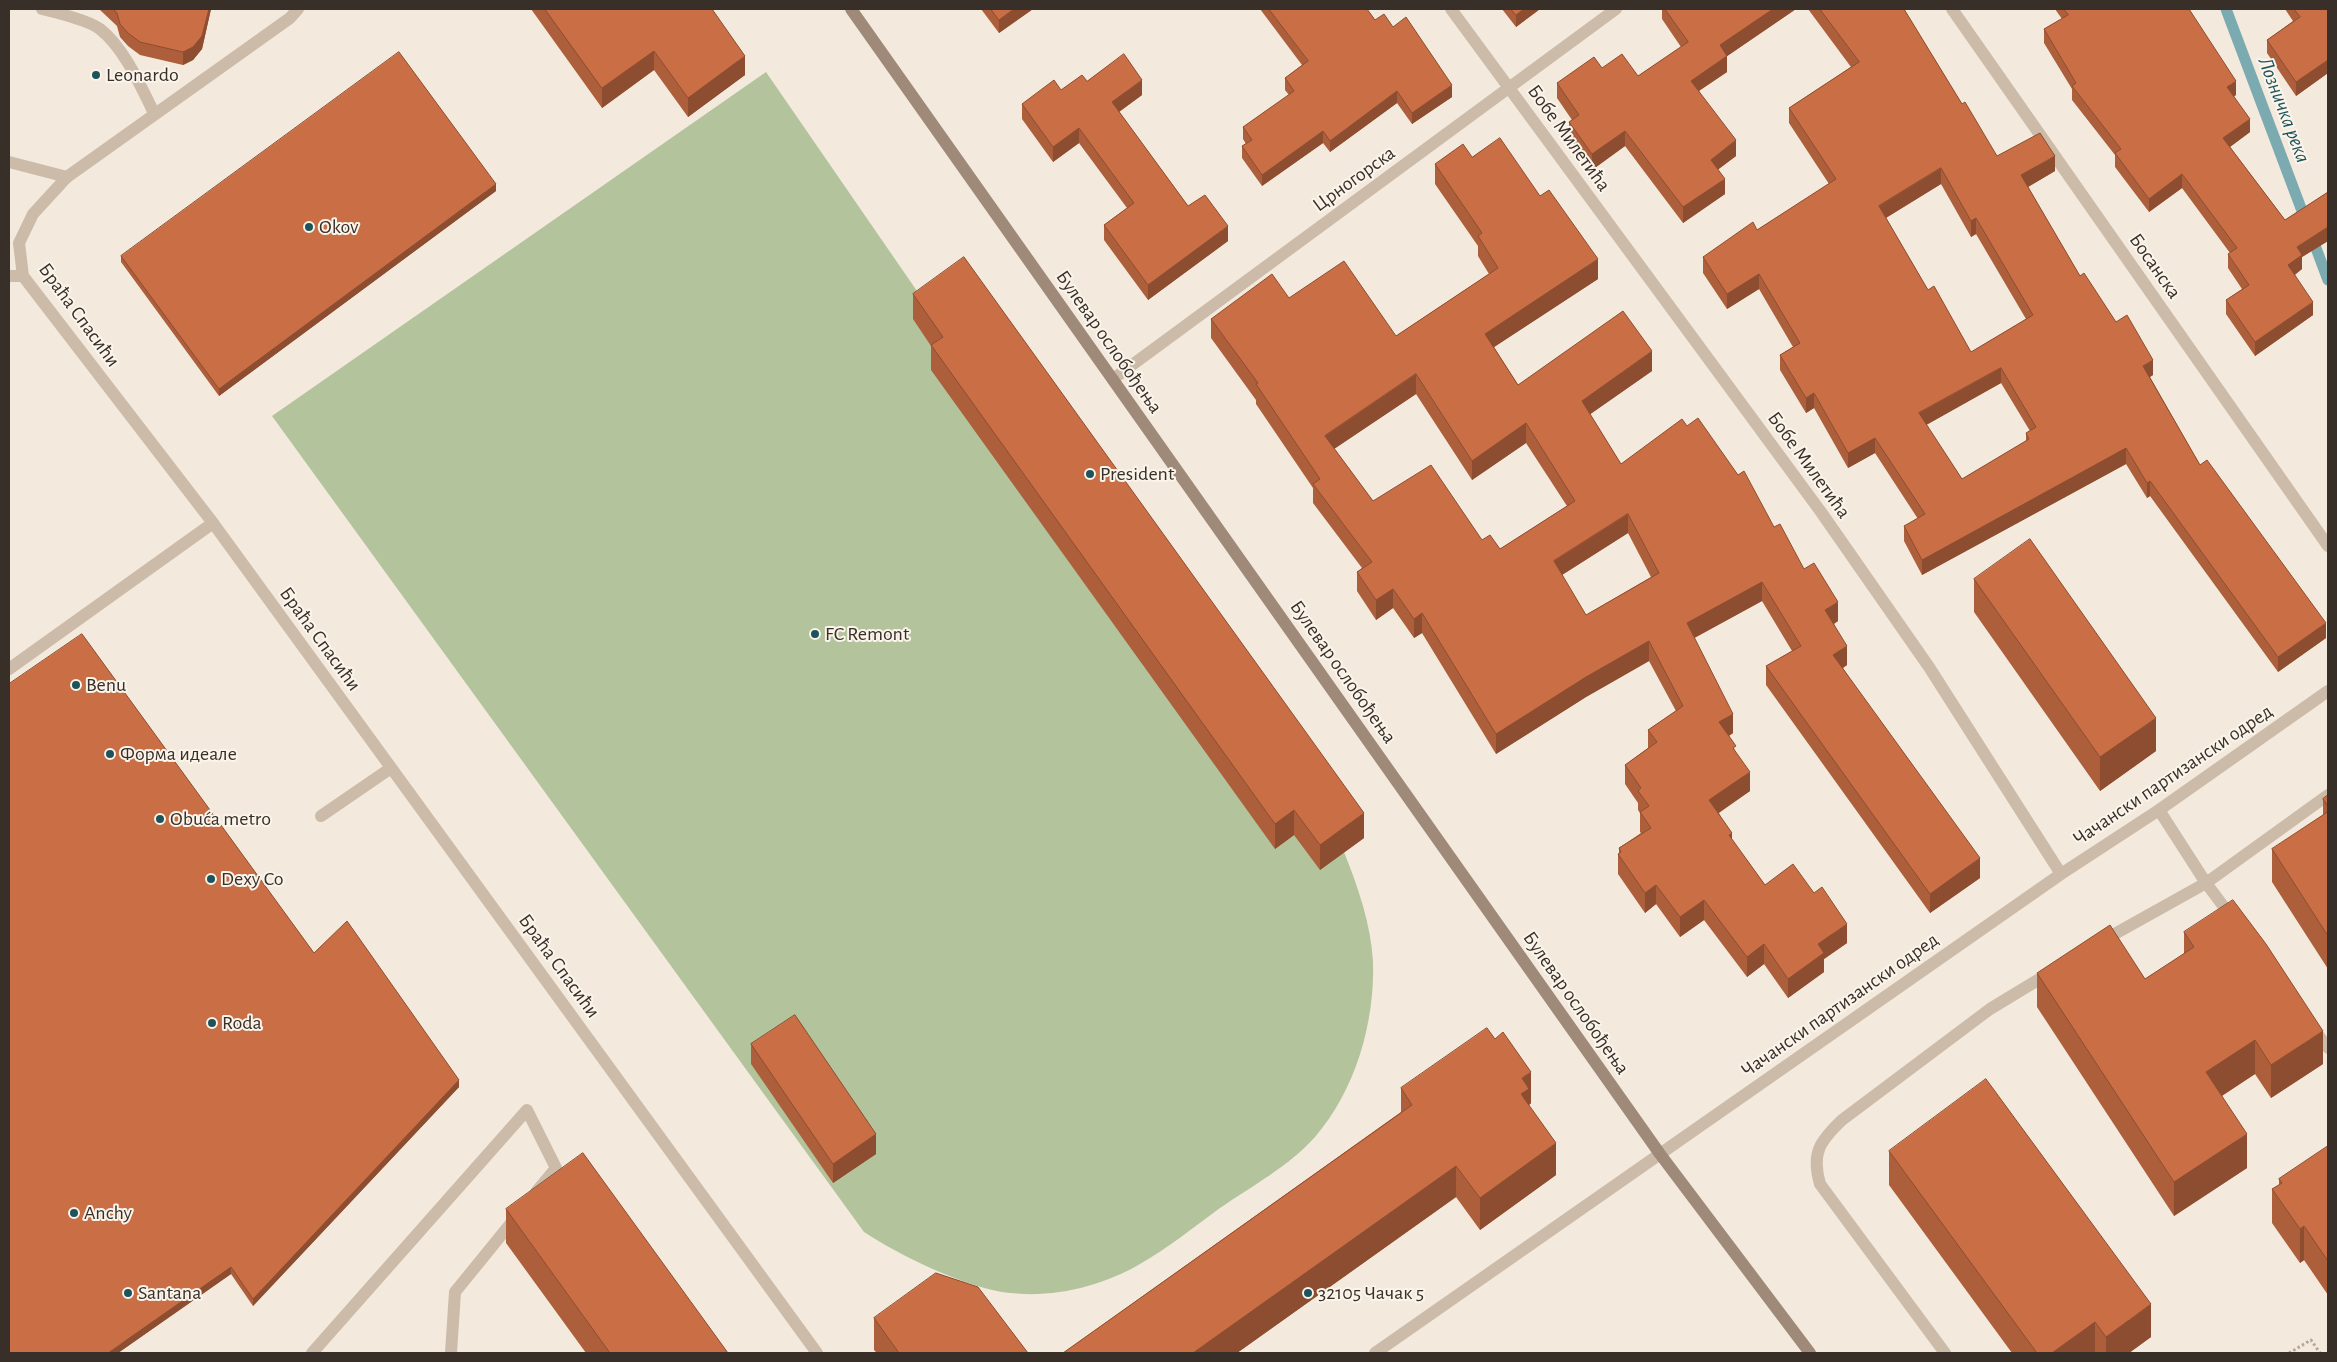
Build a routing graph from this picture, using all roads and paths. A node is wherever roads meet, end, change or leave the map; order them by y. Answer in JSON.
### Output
{"nodes":[{"id":1,"x":42,"y":9,"type":"edge"},
{"id":2,"x":298,"y":9,"type":"edge"},
{"id":3,"x":851,"y":9,"type":"edge"},
{"id":4,"x":1451,"y":9,"type":"edge"},
{"id":5,"x":1616,"y":9,"type":"edge"},
{"id":6,"x":1952,"y":9,"type":"edge"},
{"id":7,"x":1510,"y":89,"type":"junction"},
{"id":8,"x":154,"y":113,"type":"junction"},
{"id":9,"x":9,"y":162,"type":"edge"},
{"id":10,"x":67,"y":177,"type":"junction"},
{"id":11,"x":9,"y":276,"type":"edge"},
{"id":12,"x":23,"y":276,"type":"junction"},
{"id":13,"x":1113,"y":379,"type":"junction"},
{"id":14,"x":213,"y":523,"type":"junction"},
{"id":15,"x":2328,"y":546,"type":"edge"},
{"id":16,"x":9,"y":668,"type":"edge"},
{"id":17,"x":2328,"y":691,"type":"edge"},
{"id":18,"x":390,"y":768,"type":"junction"},
{"id":19,"x":2328,"y":795,"type":"edge"},
{"id":20,"x":2159,"y":810,"type":"junction"},
{"id":21,"x":321,"y":816,"type":"dead end"},
{"id":22,"x":2061,"y":874,"type":"junction"},
{"id":23,"x":2206,"y":883,"type":"junction"},
{"id":24,"x":2241,"y":930,"type":"edge"},
{"id":25,"x":2088,"y":950,"type":"edge"},
{"id":26,"x":2064,"y":964,"type":"edge"},
{"id":27,"x":2305,"y":1016,"type":"edge"},
{"id":28,"x":2328,"y":1048,"type":"edge"},
{"id":29,"x":1660,"y":1154,"type":"junction"},
{"id":30,"x":312,"y":1353,"type":"edge"},
{"id":31,"x":451,"y":1353,"type":"edge"},
{"id":32,"x":817,"y":1353,"type":"edge"},
{"id":33,"x":1375,"y":1353,"type":"edge"},
{"id":34,"x":1810,"y":1353,"type":"edge"},
{"id":35,"x":1945,"y":1353,"type":"edge"},
{"id":36,"x":2289,"y":1353,"type":"edge"},
{"id":37,"x":2320,"y":1353,"type":"edge"}],
"edges":[{"from":1,"to":8,"type":"street"},
{"from":2,"to":8,"type":"street","name":"Браћа Спасићи"},
{"from":3,"to":13,"type":"main road","name":"Булевар ослобођења"},
{"from":4,"to":7,"type":"street","name":"Бобе Милетића"},
{"from":5,"to":7,"type":"street","name":"Црногорска"},
{"from":6,"to":15,"type":"street","name":"Босанска"},
{"from":7,"to":13,"type":"street","name":"Црногорска"},
{"from":7,"to":22,"type":"street","name":"Бобе Милетића"},
{"from":8,"to":10,"type":"street","name":"Браћа Спасићи"},
{"from":9,"to":10,"type":"street"},
{"from":10,"to":12,"type":"street","name":"Браћа Спасићи"},
{"from":11,"to":12,"type":"street"},
{"from":12,"to":14,"type":"street","name":"Браћа Спасићи"},
{"from":13,"to":29,"type":"main road","name":"Булевар ослобођења"},
{"from":14,"to":16,"type":"street"},
{"from":14,"to":18,"type":"street","name":"Браћа Спасићи"},
{"from":17,"to":20,"type":"street","name":"Чачански партизански одред"},
{"from":18,"to":21,"type":"street"},
{"from":18,"to":32,"type":"street","name":"Браћа Спасићи"},
{"from":19,"to":23,"type":"street"},
{"from":20,"to":22,"type":"street","name":"Чачански партизански одред"},
{"from":20,"to":23,"type":"street"},
{"from":22,"to":29,"type":"street","name":"Чачански партизански одред"},
{"from":23,"to":24,"type":"street"},
{"from":23,"to":25,"type":"street"},
{"from":26,"to":35,"type":"street"},
{"from":27,"to":28,"type":"street"},
{"from":29,"to":33,"type":"street","name":"Чачански партизански одред"},
{"from":29,"to":34,"type":"main road","name":"Булевар ослобођења"},
{"from":30,"to":31,"type":"street"},
{"from":36,"to":37,"type":"path"}]}
